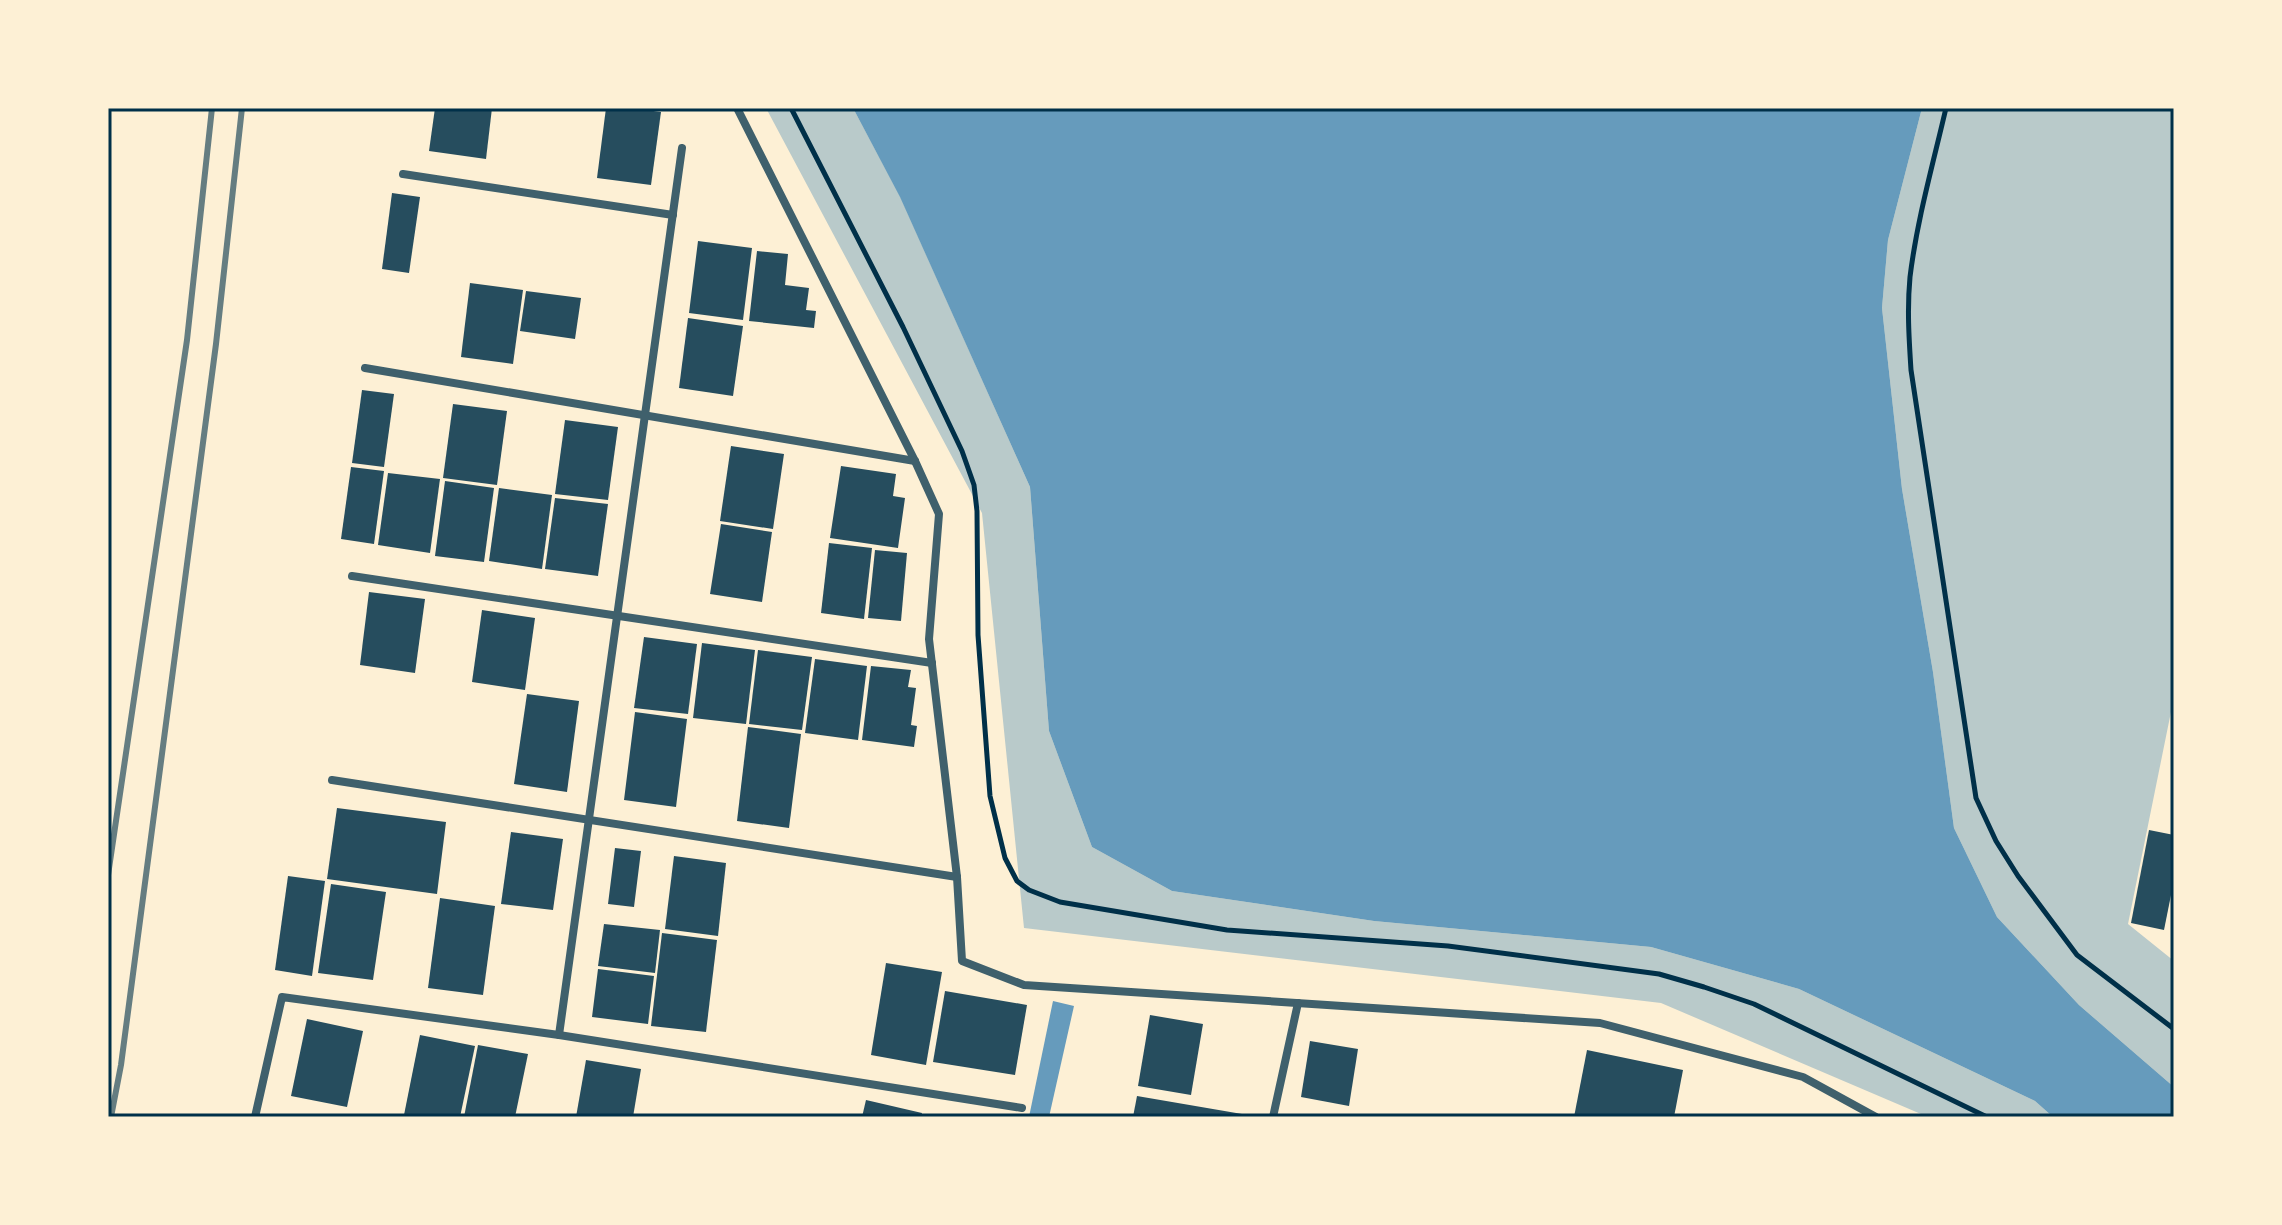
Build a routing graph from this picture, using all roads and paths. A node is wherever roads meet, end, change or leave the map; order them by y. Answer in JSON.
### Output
{"nodes":[{"id":1,"x":737,"y":108,"type":"edge"},
{"id":2,"x":1946,"y":108,"type":"edge"},
{"id":3,"x":682,"y":148,"type":"dead end"},
{"id":4,"x":403,"y":174,"type":"dead end"},
{"id":5,"x":673,"y":215,"type":"junction"},
{"id":6,"x":365,"y":368,"type":"dead end"},
{"id":7,"x":645,"y":415,"type":"junction"},
{"id":8,"x":915,"y":461,"type":"junction"},
{"id":9,"x":352,"y":576,"type":"dead end"},
{"id":10,"x":617,"y":616,"type":"junction"},
{"id":11,"x":932,"y":663,"type":"junction"},
{"id":12,"x":332,"y":780,"type":"dead end"},
{"id":13,"x":589,"y":819,"type":"junction"},
{"id":14,"x":957,"y":877,"type":"junction"},
{"id":15,"x":1029,"y":890,"type":"dead end"},
{"id":16,"x":1298,"y":1003,"type":"junction"},
{"id":17,"x":2174,"y":1029,"type":"edge"},
{"id":18,"x":559,"y":1035,"type":"junction"},
{"id":19,"x":1022,"y":1108,"type":"dead end"},
{"id":20,"x":255,"y":1117,"type":"edge"},
{"id":21,"x":1273,"y":1117,"type":"edge"},
{"id":22,"x":1876,"y":1117,"type":"edge"},
{"id":23,"x":1987,"y":1117,"type":"edge"}],
"edges":[{"from":1,"to":8,"type":"street"},
{"from":2,"to":17,"type":"path"},
{"from":3,"to":5,"type":"street"},
{"from":4,"to":5,"type":"street"},
{"from":5,"to":7,"type":"street"},
{"from":6,"to":7,"type":"street"},
{"from":7,"to":8,"type":"street"},
{"from":7,"to":10,"type":"street"},
{"from":8,"to":11,"type":"street"},
{"from":9,"to":10,"type":"street"},
{"from":10,"to":11,"type":"street"},
{"from":10,"to":13,"type":"street"},
{"from":11,"to":14,"type":"street"},
{"from":12,"to":13,"type":"street"},
{"from":13,"to":14,"type":"street"},
{"from":13,"to":18,"type":"street"},
{"from":14,"to":16,"type":"street"},
{"from":15,"to":23,"type":"path"},
{"from":16,"to":21,"type":"street"},
{"from":16,"to":22,"type":"street"},
{"from":18,"to":19,"type":"street"},
{"from":18,"to":20,"type":"street"}]}
